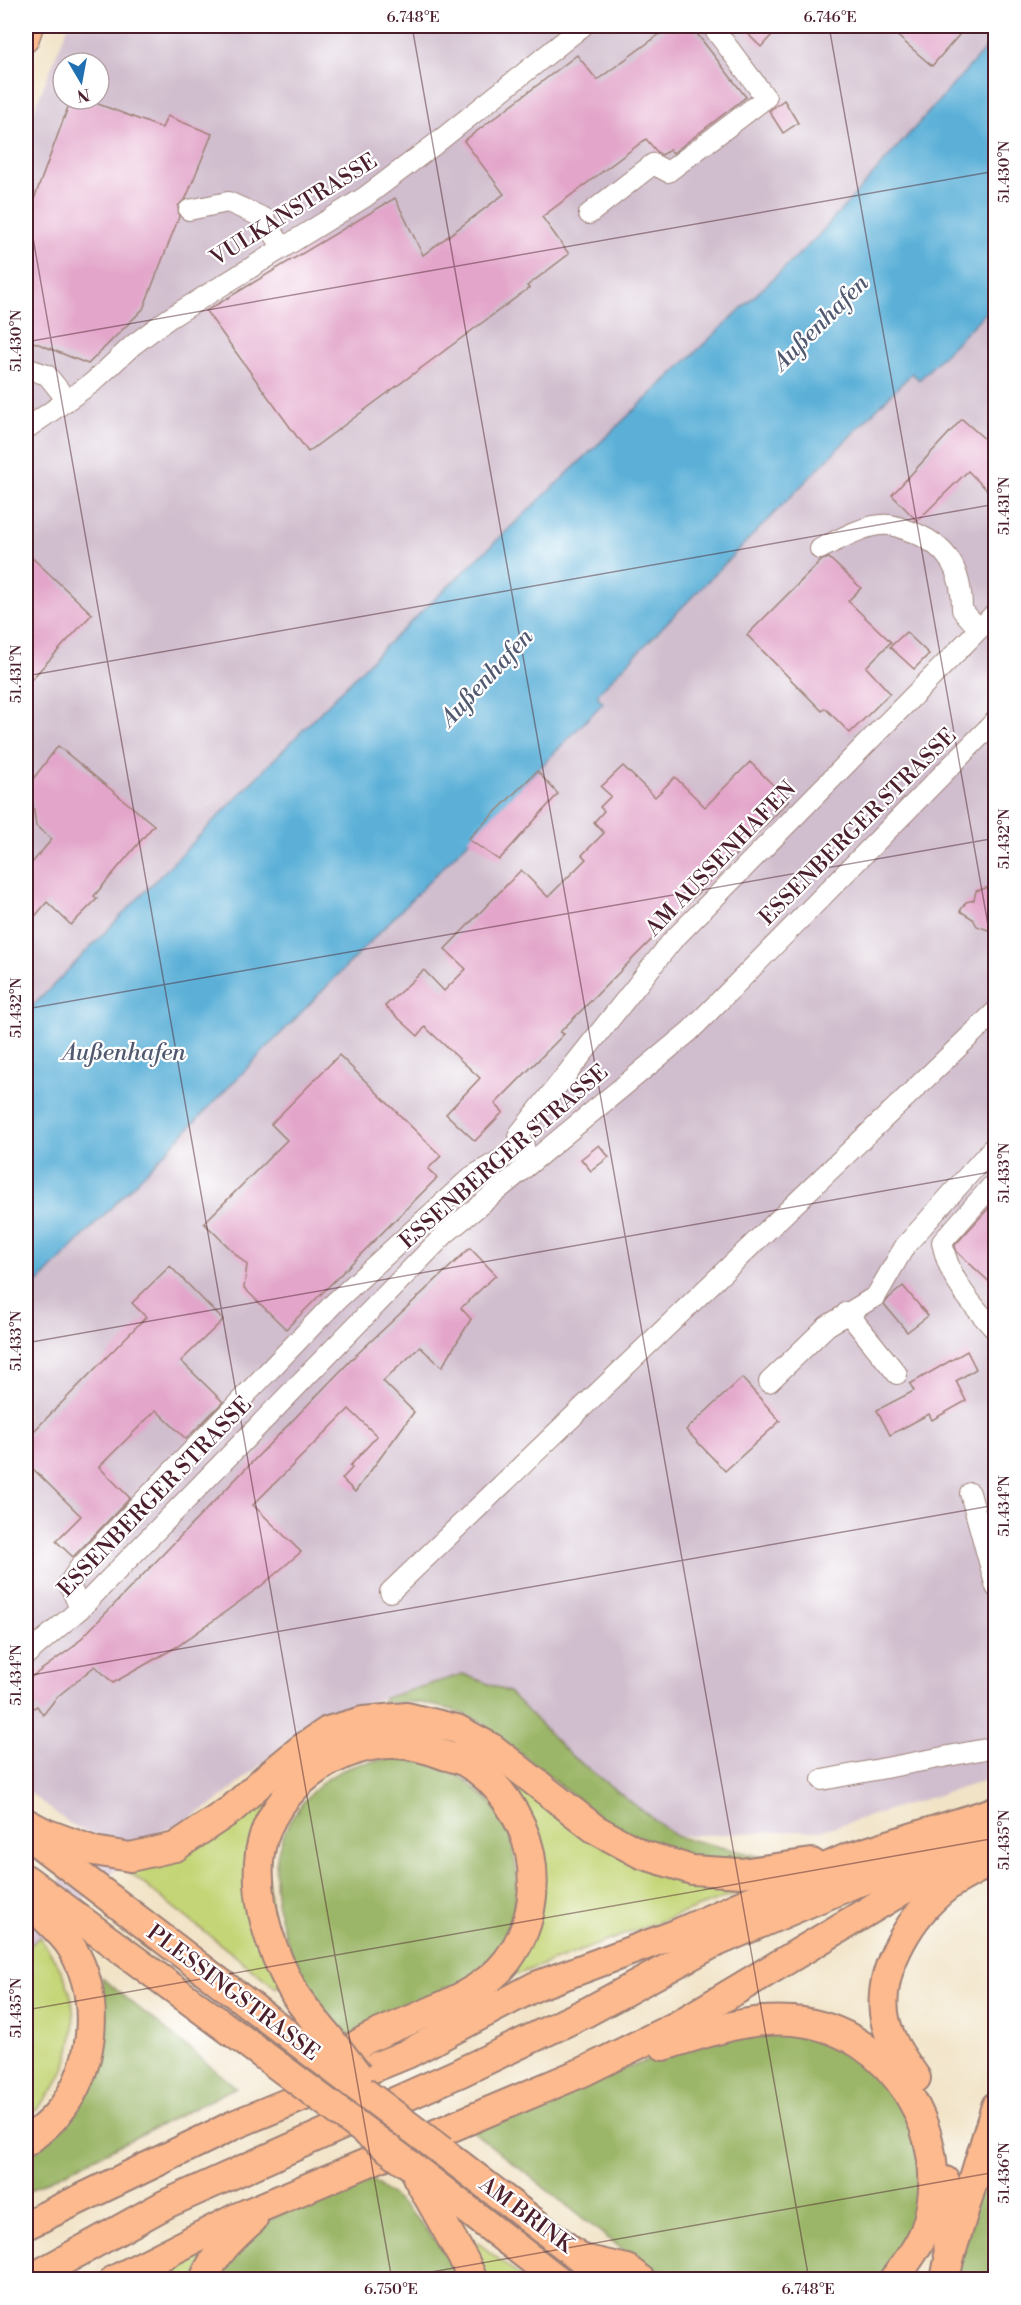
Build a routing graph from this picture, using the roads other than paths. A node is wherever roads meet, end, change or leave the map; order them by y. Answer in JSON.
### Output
{"nodes":[{"id":1,"x":31,"y":26,"type":"edge"},
{"id":2,"x":583,"y":26,"type":"edge"},
{"id":3,"x":712,"y":26,"type":"edge"},
{"id":4,"x":26,"y":40,"type":"edge"},
{"id":5,"x":189,"y":210,"type":"dead end"},
{"id":6,"x":589,"y":214,"type":"dead end"},
{"id":7,"x":282,"y":247,"type":"junction"},
{"id":8,"x":26,"y":368,"type":"edge"},
{"id":9,"x":67,"y":400,"type":"junction"},
{"id":10,"x":26,"y":429,"type":"edge"},
{"id":11,"x":820,"y":549,"type":"dead end"},
{"id":12,"x":996,"y":612,"type":"edge"},
{"id":13,"x":979,"y":629,"type":"junction"},
{"id":14,"x":992,"y":728,"type":"edge"},
{"id":15,"x":996,"y":1011,"type":"edge"},
{"id":16,"x":996,"y":1144,"type":"edge"},
{"id":17,"x":526,"y":1154,"type":"junction"},
{"id":18,"x":996,"y":1181,"type":"edge"},
{"id":19,"x":847,"y":1312,"type":"junction"},
{"id":20,"x":996,"y":1331,"type":"edge"},
{"id":21,"x":897,"y":1374,"type":"dead end"},
{"id":22,"x":769,"y":1382,"type":"dead end"},
{"id":23,"x":970,"y":1494,"type":"dead end"},
{"id":24,"x":996,"y":1587,"type":"edge"},
{"id":25,"x":390,"y":1592,"type":"dead end"},
{"id":26,"x":80,"y":1609,"type":"junction"},
{"id":27,"x":26,"y":1655,"type":"edge"},
{"id":28,"x":996,"y":1747,"type":"edge"},
{"id":29,"x":822,"y":1780,"type":"dead end"},
{"id":30,"x":996,"y":1811,"type":"edge"},
{"id":31,"x":26,"y":1823,"type":"edge"},
{"id":32,"x":26,"y":1833,"type":"edge"},
{"id":33,"x":989,"y":1848,"type":"edge"},
{"id":34,"x":847,"y":1858,"type":"junction"},
{"id":35,"x":26,"y":1879,"type":"edge"},
{"id":36,"x":26,"y":1894,"type":"edge"},
{"id":37,"x":81,"y":1939,"type":"junction"},
{"id":38,"x":319,"y":2044,"type":"junction"},
{"id":39,"x":585,"y":2071,"type":"junction"},
{"id":40,"x":996,"y":2106,"type":"edge"},
{"id":41,"x":236,"y":2124,"type":"junction"},
{"id":42,"x":26,"y":2142,"type":"edge"},
{"id":43,"x":410,"y":2165,"type":"junction"},
{"id":44,"x":270,"y":2204,"type":"junction"},
{"id":45,"x":26,"y":2225,"type":"edge"},
{"id":46,"x":585,"y":2260,"type":"junction"},
{"id":47,"x":947,"y":2270,"type":"edge"},
{"id":48,"x":28,"y":2280,"type":"edge"},
{"id":49,"x":114,"y":2280,"type":"edge"},
{"id":50,"x":204,"y":2280,"type":"edge"},
{"id":51,"x":473,"y":2280,"type":"edge"},
{"id":52,"x":558,"y":2280,"type":"edge"},
{"id":53,"x":609,"y":2280,"type":"edge"},
{"id":54,"x":641,"y":2280,"type":"edge"},
{"id":55,"x":893,"y":2280,"type":"edge"}],
"edges":[{"from":1,"to":4,"type":"main road"},
{"from":2,"to":7,"type":"street","name":"VULKANSTRASSE"},
{"from":3,"to":6,"type":"street"},
{"from":5,"to":7,"type":"street"},
{"from":7,"to":9,"type":"street","name":"VULKANSTRASSE"},
{"from":8,"to":9,"type":"street"},
{"from":9,"to":10,"type":"street","name":"VULKANSTRASSE"},
{"from":11,"to":13,"type":"street"},
{"from":12,"to":13,"type":"street","name":"AM AUSSENHAFEN"},
{"from":13,"to":17,"type":"street","name":"AM AUSSENHAFEN"},
{"from":14,"to":17,"type":"street","name":"ESSENBERGER STRASSE"},
{"from":15,"to":25,"type":"street"},
{"from":16,"to":19,"type":"street"},
{"from":17,"to":26,"type":"street","name":"ESSENBERGER STRASSE"},
{"from":17,"to":26,"type":"street"},
{"from":18,"to":20,"type":"street"},
{"from":19,"to":21,"type":"street"},
{"from":19,"to":22,"type":"street"},
{"from":23,"to":24,"type":"street"},
{"from":26,"to":27,"type":"street","name":"ESSENBERGER STRASSE"},
{"from":28,"to":29,"type":"street"},
{"from":30,"to":34,"type":"highway"},
{"from":31,"to":34,"type":"highway"},
{"from":32,"to":38,"type":"highway","name":"PLESSINGSTRASSE"},
{"from":33,"to":39,"type":"highway"},
{"from":33,"to":47,"type":"highway"},
{"from":33,"to":48,"type":"highway"},
{"from":34,"to":41,"type":"highway"},
{"from":35,"to":37,"type":"highway","name":"PLESSINGSTRASSE"},
{"from":36,"to":37,"type":"highway"},
{"from":37,"to":42,"type":"highway"},
{"from":37,"to":43,"type":"highway","name":"PLESSINGSTRASSE","bridge":true},
{"from":38,"to":41,"type":"highway"},
{"from":38,"to":46,"type":"highway","name":"AM BRINK","bridge":true},
{"from":39,"to":44,"type":"highway"},
{"from":39,"to":55,"type":"highway"},
{"from":40,"to":47,"type":"highway"},
{"from":41,"to":45,"type":"highway"},
{"from":43,"to":51,"type":"highway"},
{"from":43,"to":52,"type":"highway","name":"AM BRINK"},
{"from":44,"to":49,"type":"highway"},
{"from":44,"to":50,"type":"highway"},
{"from":46,"to":53,"type":"highway","name":"AM BRINK"},
{"from":46,"to":54,"type":"highway"}]}
